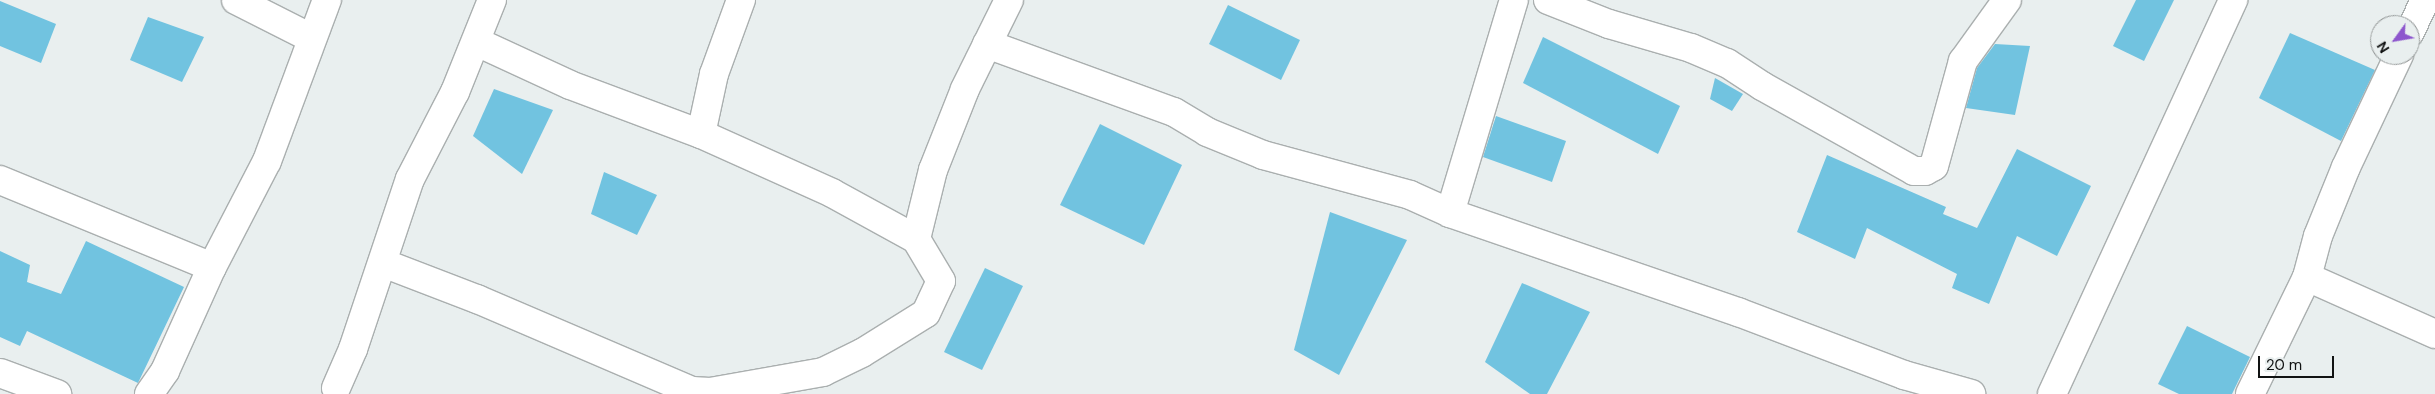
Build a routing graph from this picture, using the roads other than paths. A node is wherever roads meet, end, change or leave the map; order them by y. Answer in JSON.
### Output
{"nodes":[{"id":1,"x":236,"y":0,"type":"edge"},
{"id":2,"x":327,"y":0,"type":"edge"},
{"id":3,"x":492,"y":0,"type":"edge"},
{"id":4,"x":741,"y":0,"type":"edge"},
{"id":5,"x":1009,"y":0,"type":"edge"},
{"id":6,"x":1514,"y":0,"type":"edge"},
{"id":7,"x":1548,"y":0,"type":"edge"},
{"id":8,"x":2007,"y":0,"type":"edge"},
{"id":9,"x":2233,"y":0,"type":"edge"},
{"id":10,"x":2426,"y":0,"type":"edge"},
{"id":11,"x":2431,"y":0,"type":"edge"},
{"id":12,"x":2435,"y":2,"type":"edge"},
{"id":13,"x":2418,"y":15,"type":"edge"},
{"id":14,"x":311,"y":38,"type":"junction"},
{"id":15,"x":476,"y":42,"type":"junction"},
{"id":16,"x":987,"y":44,"type":"junction"},
{"id":17,"x":2394,"y":65,"type":"edge"},
{"id":18,"x":701,"y":134,"type":"junction"},
{"id":19,"x":0,"y":180,"type":"edge"},
{"id":20,"x":1450,"y":213,"type":"junction"},
{"id":21,"x":916,"y":239,"type":"junction"},
{"id":22,"x":383,"y":263,"type":"junction"},
{"id":23,"x":212,"y":267,"type":"junction"},
{"id":24,"x":2307,"y":277,"type":"junction"},
{"id":25,"x":2435,"y":334,"type":"edge"},
{"id":26,"x":0,"y":373,"type":"edge"},
{"id":27,"x":336,"y":388,"type":"dead end"},
{"id":28,"x":57,"y":394,"type":"edge"},
{"id":29,"x":149,"y":394,"type":"edge"},
{"id":30,"x":1971,"y":394,"type":"edge"},
{"id":31,"x":2052,"y":394,"type":"edge"},
{"id":32,"x":2250,"y":394,"type":"edge"}],
"edges":[{"from":1,"to":14,"type":"street"},
{"from":2,"to":14,"type":"street"},
{"from":3,"to":15,"type":"street"},
{"from":4,"to":18,"type":"street"},
{"from":5,"to":16,"type":"street"},
{"from":6,"to":20,"type":"street"},
{"from":7,"to":8,"type":"street"},
{"from":9,"to":31,"type":"street"},
{"from":10,"to":13,"type":"street"},
{"from":11,"to":12,"type":"street"},
{"from":14,"to":23,"type":"street"},
{"from":15,"to":18,"type":"street"},
{"from":15,"to":22,"type":"street"},
{"from":16,"to":20,"type":"street"},
{"from":16,"to":21,"type":"street"},
{"from":17,"to":24,"type":"street"},
{"from":18,"to":21,"type":"street"},
{"from":19,"to":23,"type":"street"},
{"from":20,"to":30,"type":"street"},
{"from":21,"to":22,"type":"street"},
{"from":22,"to":27,"type":"street"},
{"from":23,"to":29,"type":"street"},
{"from":24,"to":25,"type":"street"},
{"from":24,"to":32,"type":"street"},
{"from":26,"to":28,"type":"street"}]}
